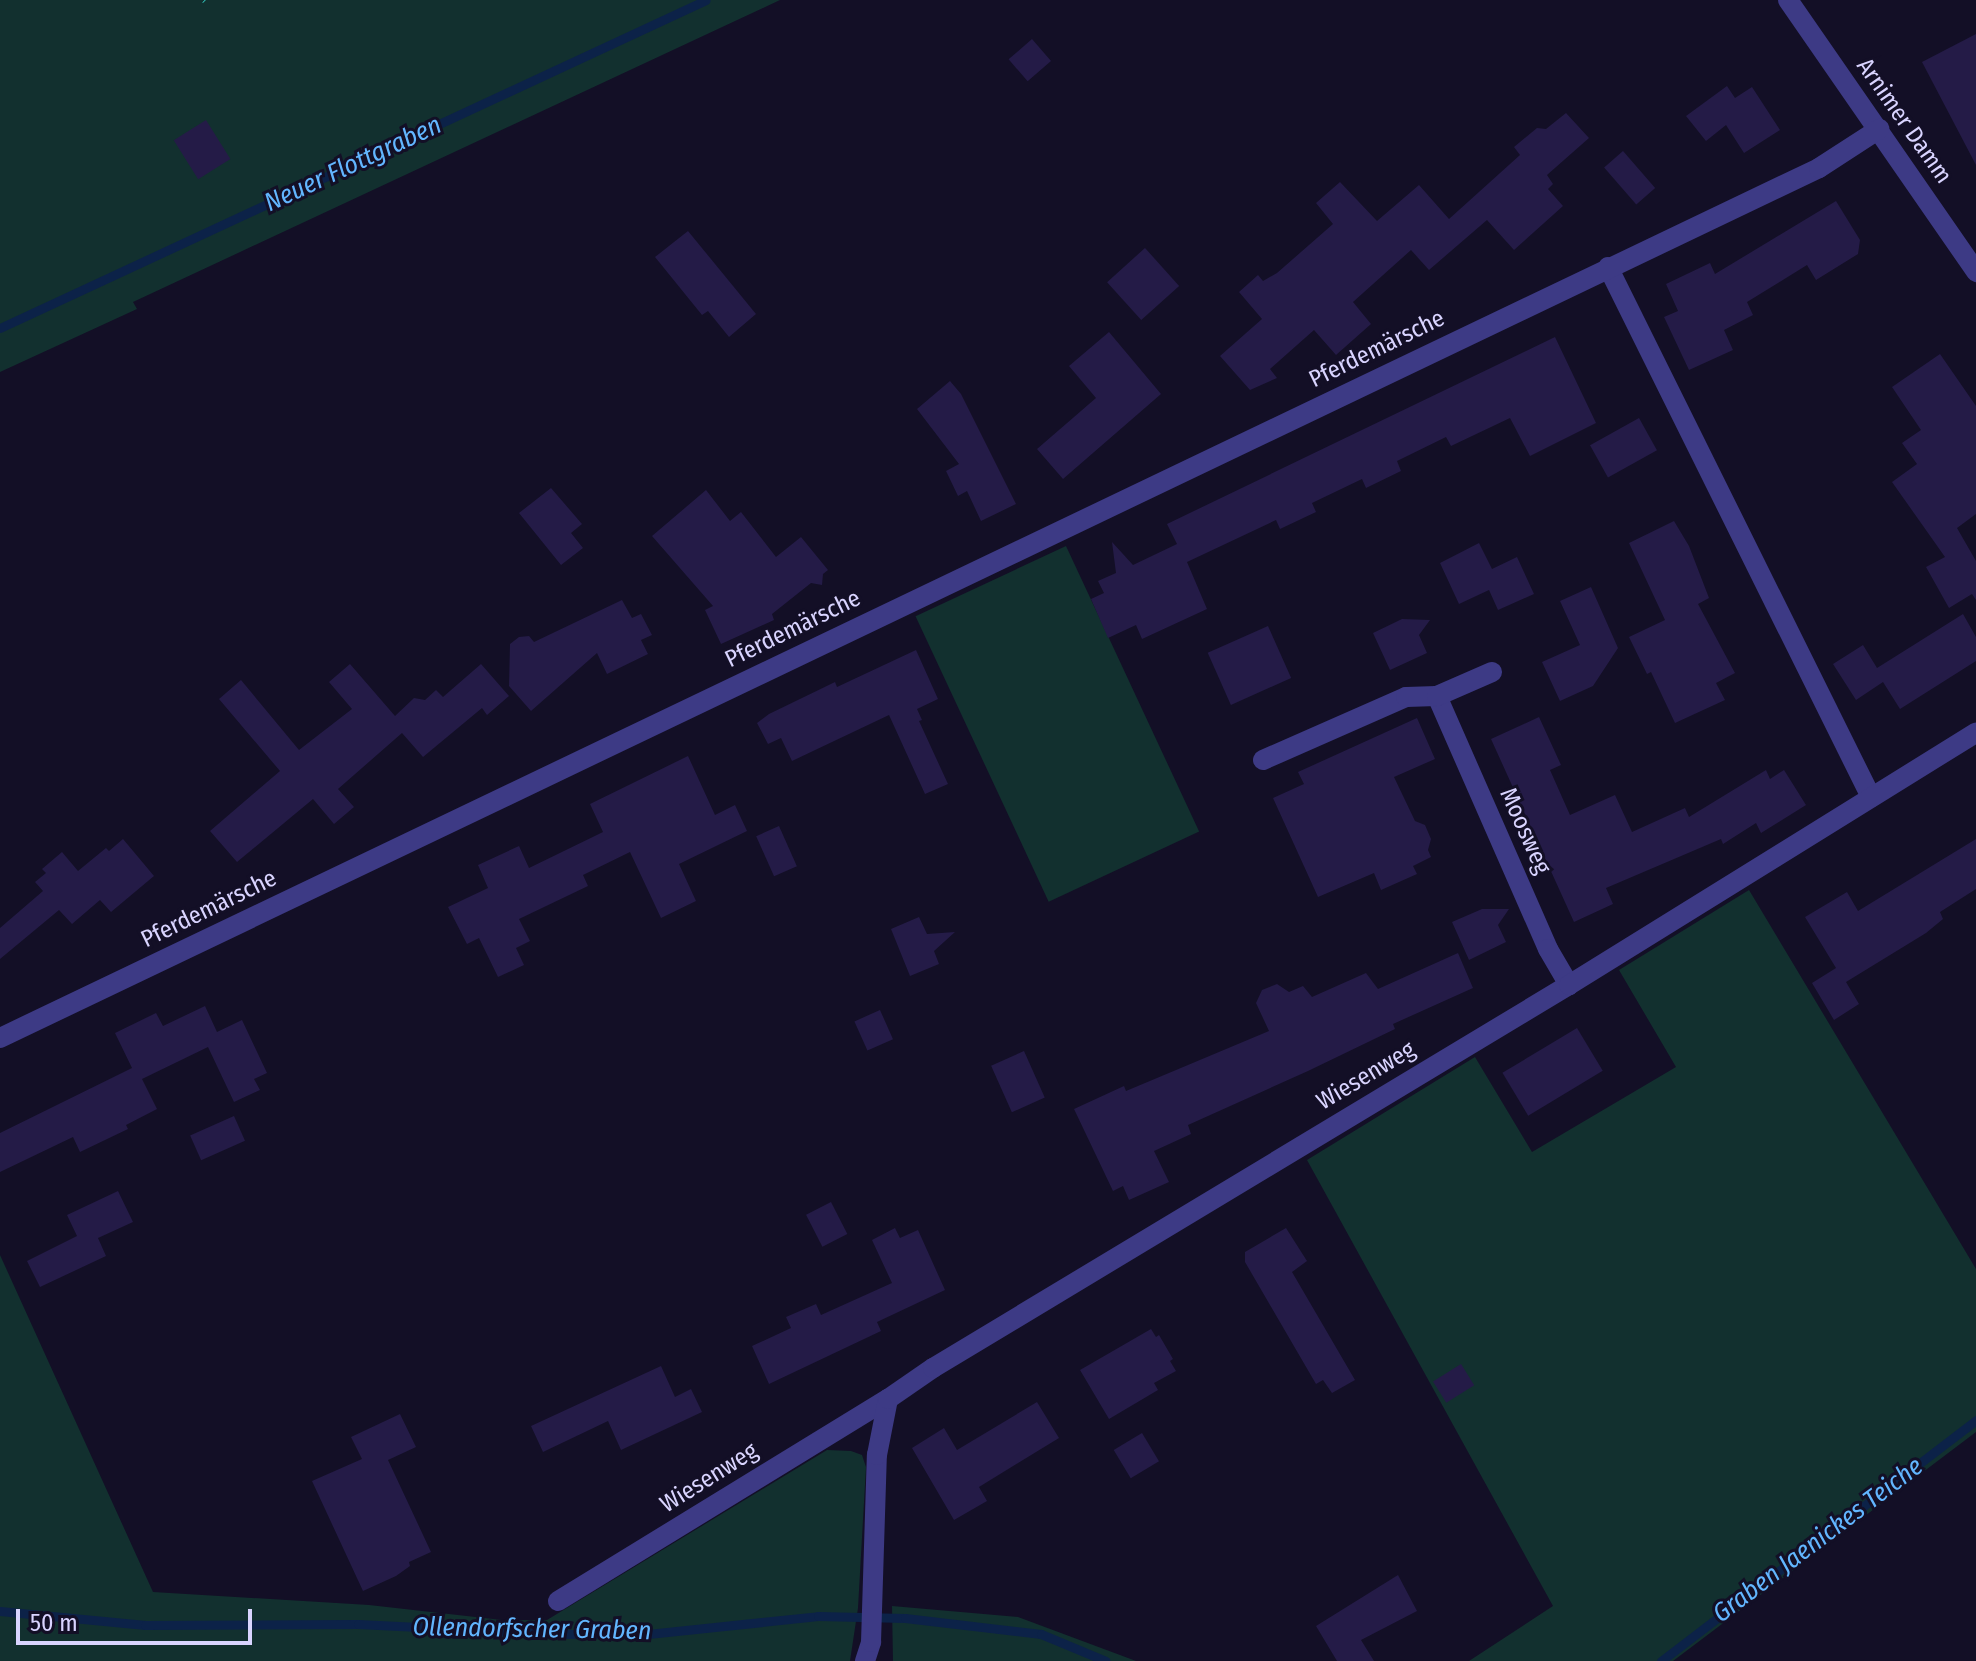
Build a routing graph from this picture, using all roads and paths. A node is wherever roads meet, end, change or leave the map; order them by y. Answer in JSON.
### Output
{"nodes":[{"id":1,"x":1788,"y":0,"type":"edge"},
{"id":2,"x":1879,"y":129,"type":"junction"},
{"id":3,"x":1608,"y":267,"type":"junction"},
{"id":4,"x":1976,"y":272,"type":"edge"},
{"id":5,"x":1492,"y":672,"type":"dead end"},
{"id":6,"x":1437,"y":696,"type":"junction"},
{"id":7,"x":1976,"y":733,"type":"edge"},
{"id":8,"x":1263,"y":760,"type":"dead end"},
{"id":9,"x":1871,"y":797,"type":"junction"},
{"id":10,"x":1569,"y":985,"type":"junction"},
{"id":11,"x":0,"y":1038,"type":"edge"},
{"id":12,"x":888,"y":1399,"type":"junction"},
{"id":13,"x":558,"y":1601,"type":"dead end"},
{"id":14,"x":868,"y":1652,"type":"edge"}],
"edges":[{"from":1,"to":2,"type":"street","name":"Arnimer Damm"},
{"from":2,"to":3,"type":"street","name":"Pferdemärsche"},
{"from":2,"to":4,"type":"street","name":"Arnimer Damm"},
{"from":3,"to":9,"type":"street"},
{"from":3,"to":11,"type":"street","name":"Pferdemärsche"},
{"from":5,"to":6,"type":"street"},
{"from":6,"to":8,"type":"street"},
{"from":6,"to":10,"type":"street","name":"Moosweg"},
{"from":7,"to":9,"type":"street","name":"Wiesenweg"},
{"from":9,"to":10,"type":"street","name":"Wiesenweg"},
{"from":10,"to":12,"type":"street","name":"Wiesenweg"},
{"from":12,"to":13,"type":"street","name":"Wiesenweg"},
{"from":12,"to":14,"type":"street"}]}
